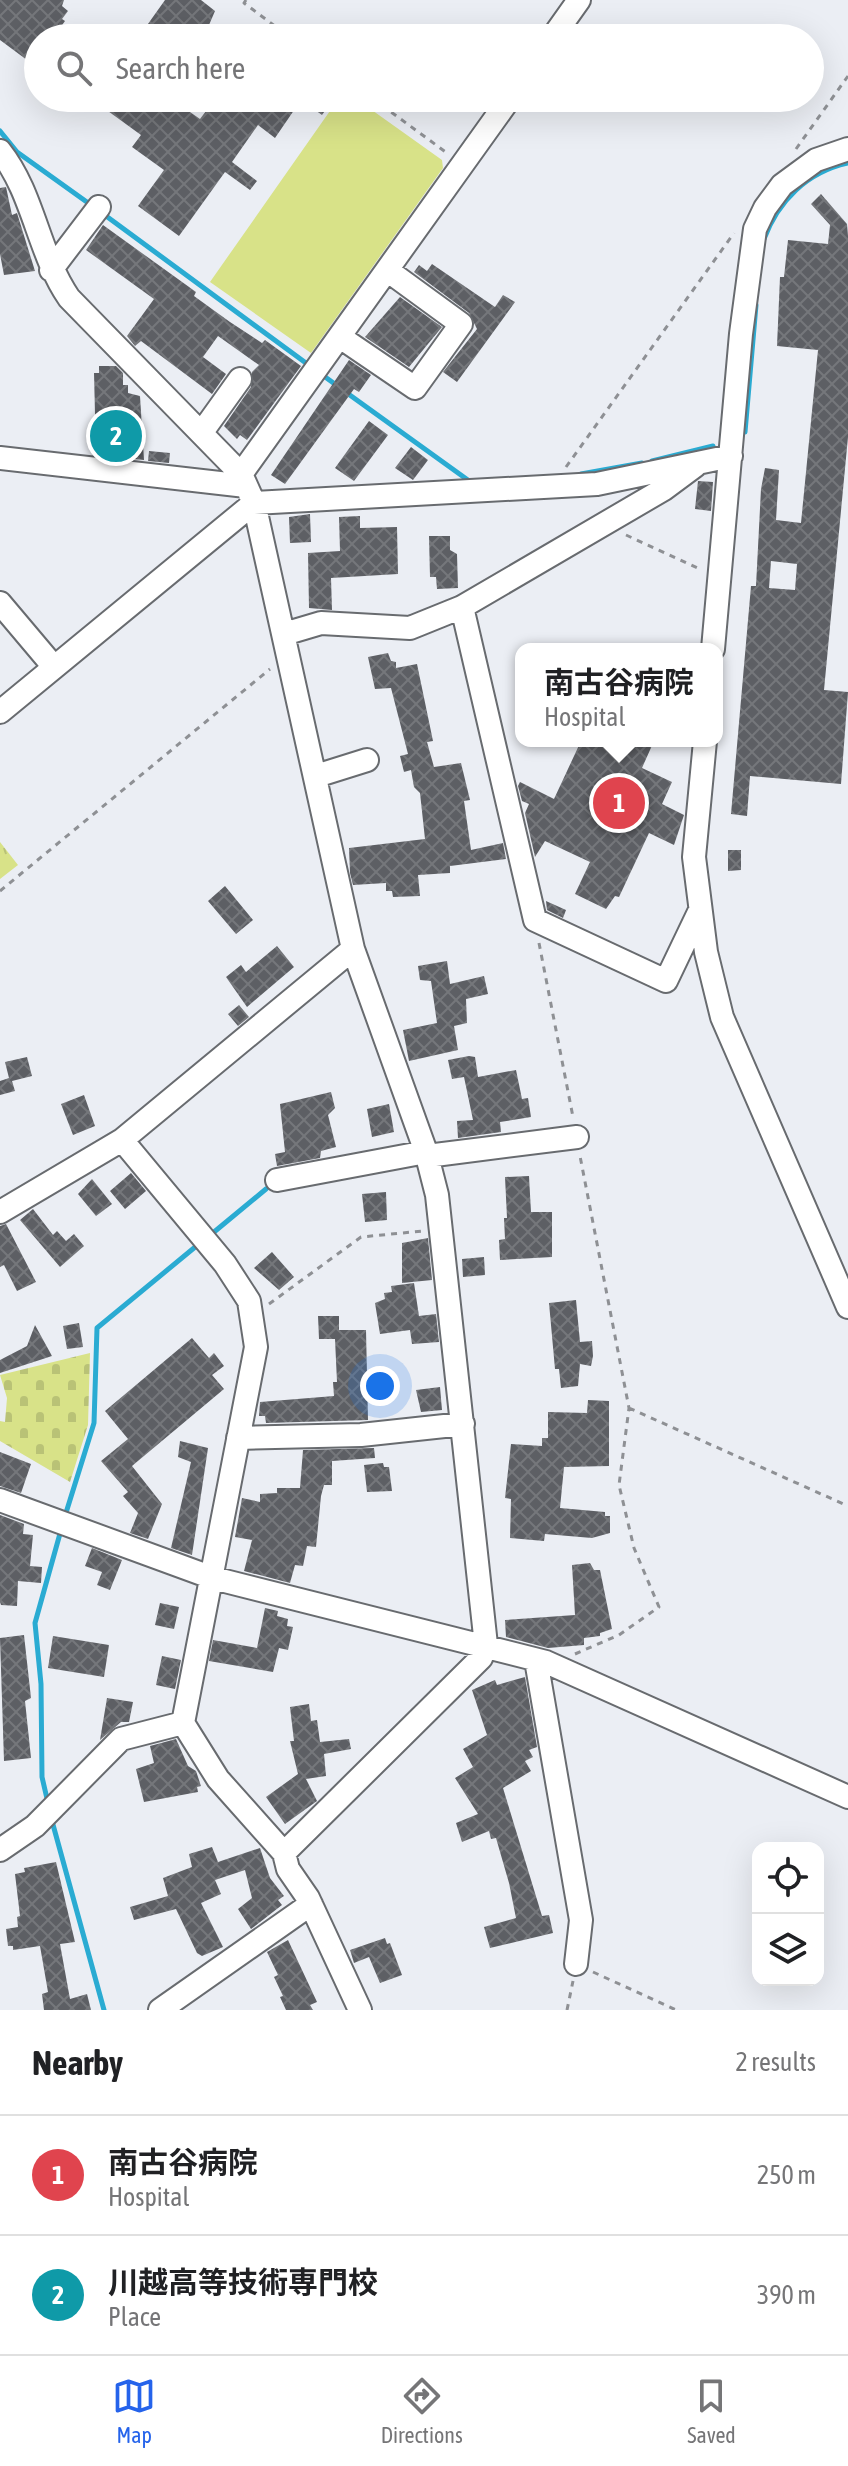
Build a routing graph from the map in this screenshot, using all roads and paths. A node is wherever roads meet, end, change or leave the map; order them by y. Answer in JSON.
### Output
{"nodes":[{"id":1,"x":246,"y":0,"type":"edge"},
{"id":2,"x":579,"y":0,"type":"edge"},
{"id":3,"x":272,"y":24,"type":"edge"},
{"id":4,"x":562,"y":24,"type":"edge"},
{"id":5,"x":848,"y":76,"type":"edge"},
{"id":6,"x":824,"y":110,"type":"edge"},
{"id":7,"x":391,"y":112,"type":"edge"},
{"id":8,"x":500,"y":112,"type":"edge"},
{"id":9,"x":822,"y":112,"type":"edge"},
{"id":10,"x":848,"y":149,"type":"edge"},
{"id":11,"x":794,"y":152,"type":"dead end"},
{"id":12,"x":1,"y":154,"type":"edge"},
{"id":13,"x":463,"y":165,"type":"junction"},
{"id":14,"x":99,"y":207,"type":"dead end"},
{"id":15,"x":738,"y":227,"type":"dead end"},
{"id":16,"x":51,"y":270,"type":"junction"},
{"id":17,"x":387,"y":270,"type":"junction"},
{"id":18,"x":340,"y":337,"type":"junction"},
{"id":19,"x":240,"y":379,"type":"dead end"},
{"id":20,"x":202,"y":432,"type":"junction"},
{"id":21,"x":731,"y":456,"type":"junction"},
{"id":22,"x":0,"y":458,"type":"edge"},
{"id":23,"x":702,"y":460,"type":"junction"},
{"id":24,"x":551,"y":487,"type":"junction"},
{"id":25,"x":247,"y":488,"type":"junction"},
{"id":26,"x":601,"y":523,"type":"junction"},
{"id":27,"x":721,"y":579,"type":"junction"},
{"id":28,"x":0,"y":603,"type":"edge"},
{"id":29,"x":462,"y":607,"type":"junction"},
{"id":30,"x":714,"y":643,"type":"edge"},
{"id":31,"x":286,"y":644,"type":"junction"},
{"id":32,"x":54,"y":667,"type":"junction"},
{"id":33,"x":0,"y":712,"type":"edge"},
{"id":34,"x":704,"y":747,"type":"edge"},
{"id":35,"x":367,"y":760,"type":"dead end"},
{"id":36,"x":316,"y":776,"type":"junction"},
{"id":37,"x":0,"y":891,"type":"edge"},
{"id":38,"x":700,"y":909,"type":"junction"},
{"id":39,"x":535,"y":920,"type":"junction"},
{"id":40,"x":353,"y":949,"type":"junction"},
{"id":41,"x":577,"y":1137,"type":"junction"},
{"id":42,"x":122,"y":1140,"type":"junction"},
{"id":43,"x":426,"y":1154,"type":"junction"},
{"id":44,"x":277,"y":1180,"type":"dead end"},
{"id":45,"x":0,"y":1212,"type":"edge"},
{"id":46,"x":443,"y":1229,"type":"junction"},
{"id":47,"x":848,"y":1307,"type":"edge"},
{"id":48,"x":251,"y":1318,"type":"junction"},
{"id":49,"x":629,"y":1408,"type":"junction"},
{"id":50,"x":463,"y":1424,"type":"junction"},
{"id":51,"x":238,"y":1438,"type":"junction"},
{"id":52,"x":0,"y":1500,"type":"edge"},
{"id":53,"x":848,"y":1506,"type":"edge"},
{"id":54,"x":213,"y":1578,"type":"junction"},
{"id":55,"x":486,"y":1645,"type":"junction"},
{"id":56,"x":541,"y":1661,"type":"junction"},
{"id":57,"x":623,"y":1695,"type":"junction"},
{"id":58,"x":183,"y":1723,"type":"junction"},
{"id":59,"x":848,"y":1781,"type":"edge"},
{"id":60,"x":848,"y":1797,"type":"edge"},
{"id":61,"x":848,"y":1814,"type":"edge"},
{"id":62,"x":0,"y":1850,"type":"edge"},
{"id":63,"x":284,"y":1853,"type":"junction"},
{"id":64,"x":311,"y":1904,"type":"junction"},
{"id":65,"x":576,"y":1964,"type":"junction"},
{"id":66,"x":160,"y":2010,"type":"edge"},
{"id":67,"x":360,"y":2010,"type":"edge"},
{"id":68,"x":567,"y":2010,"type":"edge"},
{"id":69,"x":676,"y":2010,"type":"edge"}],
"edges":[{"from":1,"to":3,"type":"path"},
{"from":2,"to":4,"type":"street"},
{"from":5,"to":6,"type":"path"},
{"from":7,"to":13,"type":"path"},
{"from":8,"to":13,"type":"street"},
{"from":9,"to":11,"type":"path"},
{"from":10,"to":21,"type":"street"},
{"from":12,"to":16,"type":"street"},
{"from":13,"to":17,"type":"street"},
{"from":14,"to":16,"type":"street"},
{"from":15,"to":24,"type":"path"},
{"from":16,"to":20,"type":"street"},
{"from":17,"to":18,"type":"street"},
{"from":17,"to":18,"type":"street"},
{"from":18,"to":25,"type":"street"},
{"from":19,"to":20,"type":"street"},
{"from":20,"to":25,"type":"street"},
{"from":21,"to":23,"type":"street"},
{"from":21,"to":27,"type":"street"},
{"from":22,"to":25,"type":"street"},
{"from":23,"to":24,"type":"street"},
{"from":23,"to":26,"type":"street"},
{"from":24,"to":25,"type":"street"},
{"from":25,"to":31,"type":"street"},
{"from":25,"to":32,"type":"street"},
{"from":26,"to":27,"type":"path"},
{"from":26,"to":29,"type":"street"},
{"from":27,"to":30,"type":"street"},
{"from":28,"to":32,"type":"street"},
{"from":29,"to":31,"type":"street"},
{"from":29,"to":39,"type":"street"},
{"from":31,"to":36,"type":"street"},
{"from":31,"to":37,"type":"path"},
{"from":32,"to":33,"type":"street"},
{"from":34,"to":38,"type":"street"},
{"from":35,"to":36,"type":"street"},
{"from":36,"to":40,"type":"street"},
{"from":38,"to":39,"type":"street"},
{"from":38,"to":47,"type":"street"},
{"from":39,"to":41,"type":"path"},
{"from":40,"to":42,"type":"street"},
{"from":40,"to":43,"type":"street"},
{"from":41,"to":43,"type":"street"},
{"from":41,"to":49,"type":"path"},
{"from":42,"to":45,"type":"street"},
{"from":42,"to":48,"type":"street"},
{"from":43,"to":44,"type":"street"},
{"from":43,"to":46,"type":"street"},
{"from":46,"to":48,"type":"path"},
{"from":46,"to":50,"type":"street"},
{"from":48,"to":51,"type":"street"},
{"from":49,"to":53,"type":"path"},
{"from":49,"to":56,"type":"path"},
{"from":50,"to":51,"type":"street"},
{"from":50,"to":55,"type":"street"},
{"from":51,"to":54,"type":"street"},
{"from":52,"to":54,"type":"street"},
{"from":54,"to":55,"type":"street"},
{"from":54,"to":58,"type":"street"},
{"from":55,"to":56,"type":"street"},
{"from":55,"to":63,"type":"street"},
{"from":56,"to":57,"type":"street"},
{"from":56,"to":65,"type":"street"},
{"from":57,"to":59,"type":"street"},
{"from":57,"to":60,"type":"street"},
{"from":57,"to":61,"type":"street"},
{"from":58,"to":62,"type":"street"},
{"from":58,"to":63,"type":"street"},
{"from":63,"to":64,"type":"street"},
{"from":64,"to":66,"type":"street"},
{"from":64,"to":67,"type":"street"},
{"from":65,"to":68,"type":"path"},
{"from":65,"to":69,"type":"path"}]}
